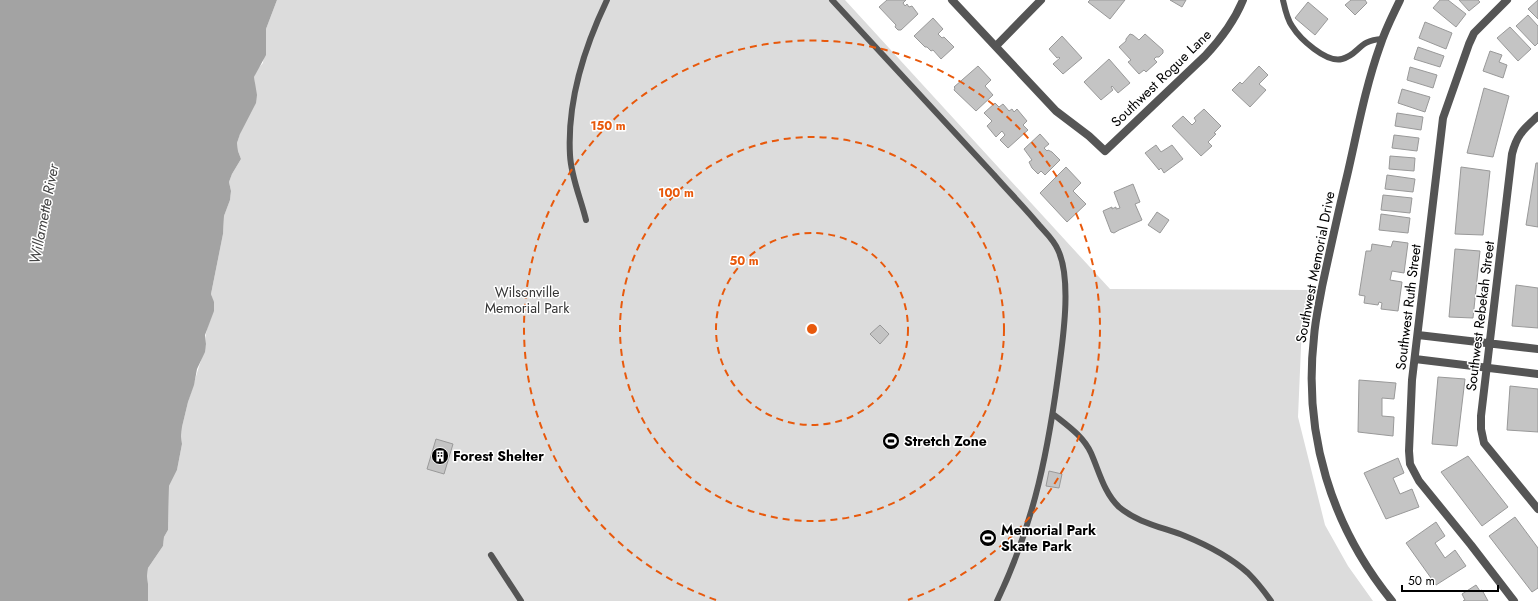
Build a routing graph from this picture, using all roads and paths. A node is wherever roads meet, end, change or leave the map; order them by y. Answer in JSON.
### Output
{"nodes":[{"id":1,"x":607,"y":0,"type":"edge"},
{"id":2,"x":832,"y":0,"type":"edge"},
{"id":3,"x":952,"y":0,"type":"edge"},
{"id":4,"x":1041,"y":0,"type":"edge"},
{"id":5,"x":1243,"y":0,"type":"edge"},
{"id":6,"x":1283,"y":0,"type":"edge"},
{"id":7,"x":1400,"y":0,"type":"edge"},
{"id":8,"x":1507,"y":0,"type":"edge"},
{"id":9,"x":1382,"y":39,"type":"junction"},
{"id":10,"x":996,"y":46,"type":"junction"},
{"id":11,"x":1538,"y":116,"type":"edge"},
{"id":12,"x":586,"y":220,"type":"dead end"},
{"id":13,"x":1418,"y":335,"type":"junction"},
{"id":14,"x":1490,"y":343,"type":"junction"},
{"id":15,"x":1538,"y":349,"type":"edge"},
{"id":16,"x":1415,"y":359,"type":"junction"},
{"id":17,"x":1487,"y":368,"type":"junction"},
{"id":18,"x":1538,"y":374,"type":"edge"},
{"id":19,"x":1053,"y":414,"type":"junction"},
{"id":20,"x":1538,"y":509,"type":"edge"},
{"id":21,"x":491,"y":555,"type":"dead end"},
{"id":22,"x":521,"y":601,"type":"edge"},
{"id":23,"x":997,"y":601,"type":"edge"},
{"id":24,"x":1271,"y":601,"type":"edge"},
{"id":25,"x":1392,"y":601,"type":"edge"},
{"id":26,"x":1514,"y":601,"type":"edge"}],
"edges":[{"from":1,"to":12,"type":"lane"},
{"from":2,"to":19,"type":"lane"},
{"from":3,"to":10,"type":"street"},
{"from":4,"to":10,"type":"street"},
{"from":5,"to":10,"type":"street","name":"Southwest Rogue Lane"},
{"from":6,"to":9,"type":"lane"},
{"from":7,"to":9,"type":"street","name":"Southwest Memorial Drive"},
{"from":8,"to":13,"type":"street","name":"Southwest Ruth Street"},
{"from":9,"to":25,"type":"street","name":"Southwest Memorial Drive"},
{"from":11,"to":14,"type":"street","name":"Southwest Rebekah Street"},
{"from":13,"to":14,"type":"street"},
{"from":13,"to":16,"type":"street","name":"Southwest Ruth Street"},
{"from":14,"to":15,"type":"street"},
{"from":14,"to":17,"type":"street","name":"Southwest Rebekah Street"},
{"from":16,"to":17,"type":"street"},
{"from":16,"to":26,"type":"street","name":"Southwest Ruth Street"},
{"from":17,"to":18,"type":"street"},
{"from":17,"to":20,"type":"street","name":"Southwest Rebekah Street"},
{"from":19,"to":23,"type":"lane"},
{"from":19,"to":24,"type":"lane"},
{"from":21,"to":22,"type":"lane"}]}
